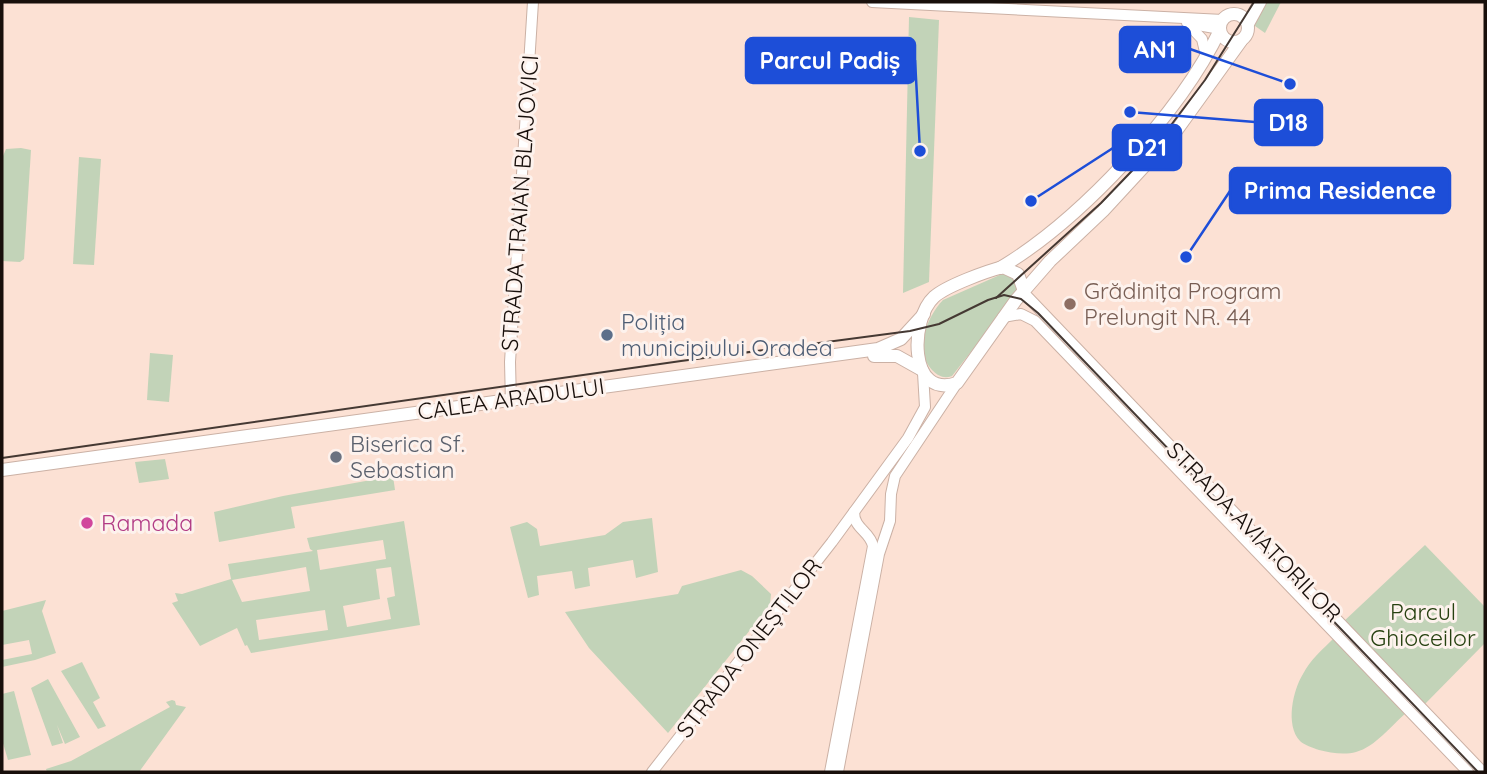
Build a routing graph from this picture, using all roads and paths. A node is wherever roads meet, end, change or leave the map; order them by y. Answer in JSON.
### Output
{"nodes":[{"id":1,"x":533,"y":2,"type":"edge"},
{"id":2,"x":872,"y":2,"type":"edge"},
{"id":3,"x":1240,"y":2,"type":"edge"},
{"id":4,"x":1260,"y":2,"type":"edge"},
{"id":5,"x":1157,"y":17,"type":"junction"},
{"id":6,"x":1185,"y":22,"type":"junction"},
{"id":7,"x":1224,"y":23,"type":"junction"},
{"id":8,"x":1248,"y":24,"type":"junction"},
{"id":9,"x":1241,"y":41,"type":"junction"},
{"id":10,"x":1206,"y":56,"type":"junction"},
{"id":11,"x":1000,"y":268,"type":"junction"},
{"id":12,"x":1023,"y":292,"type":"junction"},
{"id":13,"x":923,"y":314,"type":"junction"},
{"id":14,"x":1003,"y":317,"type":"junction"},
{"id":15,"x":923,"y":372,"type":"junction"},
{"id":16,"x":957,"y":383,"type":"junction"},
{"id":17,"x":510,"y":401,"type":"junction"},
{"id":18,"x":2,"y":470,"type":"edge"},
{"id":19,"x":2,"y":477,"type":"edge"},
{"id":20,"x":865,"y":498,"type":"junction"},
{"id":21,"x":890,"y":508,"type":"junction"},
{"id":22,"x":851,"y":524,"type":"junction"},
{"id":23,"x":888,"y":527,"type":"junction"},
{"id":24,"x":865,"y":532,"type":"junction"},
{"id":25,"x":652,"y":772,"type":"edge"},
{"id":26,"x":830,"y":772,"type":"edge"},
{"id":27,"x":838,"y":772,"type":"edge"},
{"id":28,"x":1468,"y":772,"type":"edge"},
{"id":29,"x":1483,"y":772,"type":"edge"}],
"edges":[{"from":1,"to":17,"type":"street","name":"STRADA TRAIAN BLAJOVICI"},
{"from":2,"to":5,"type":"street"},
{"from":3,"to":7,"type":"main road","name":"CALEA ARADULUI"},
{"from":4,"to":8,"type":"main road"},
{"from":5,"to":6,"type":"street"},
{"from":5,"to":7,"type":"street"},
{"from":6,"to":7,"type":"street"},
{"from":6,"to":10,"type":"street"},
{"from":7,"to":8,"type":"main road"},
{"from":7,"to":9,"type":"main road"},
{"from":7,"to":10,"type":"main road","name":"CALEA ARADULUI"},
{"from":8,"to":9,"type":"main road"},
{"from":9,"to":12,"type":"main road"},
{"from":10,"to":11,"type":"main road","name":"CALEA ARADULUI"},
{"from":11,"to":12,"type":"main road"},
{"from":11,"to":13,"type":"main road","name":"CALEA ARADULUI"},
{"from":12,"to":14,"type":"main road"},
{"from":12,"to":29,"type":"street","name":"STRADA AVIATORILOR"},
{"from":13,"to":15,"type":"main road"},
{"from":13,"to":17,"type":"main road","name":"CALEA ARADULUI"},
{"from":14,"to":16,"type":"main road"},
{"from":14,"to":28,"type":"street","name":"STRADA AVIATORILOR"},
{"from":15,"to":16,"type":"main road","name":"CALEA ARADULUI"},
{"from":15,"to":17,"type":"main road","name":"CALEA ARADULUI"},
{"from":15,"to":20,"type":"street"},
{"from":16,"to":21,"type":"street"},
{"from":17,"to":18,"type":"main road","name":"CALEA ARADULUI"},
{"from":17,"to":19,"type":"main road","name":"CALEA ARADULUI"},
{"from":20,"to":21,"type":"street"},
{"from":20,"to":22,"type":"street"},
{"from":21,"to":23,"type":"street"},
{"from":22,"to":24,"type":"street"},
{"from":22,"to":25,"type":"street","name":"STRADA ONEȘTILOR"},
{"from":23,"to":24,"type":"street"},
{"from":23,"to":27,"type":"street"},
{"from":24,"to":26,"type":"street"}]}
